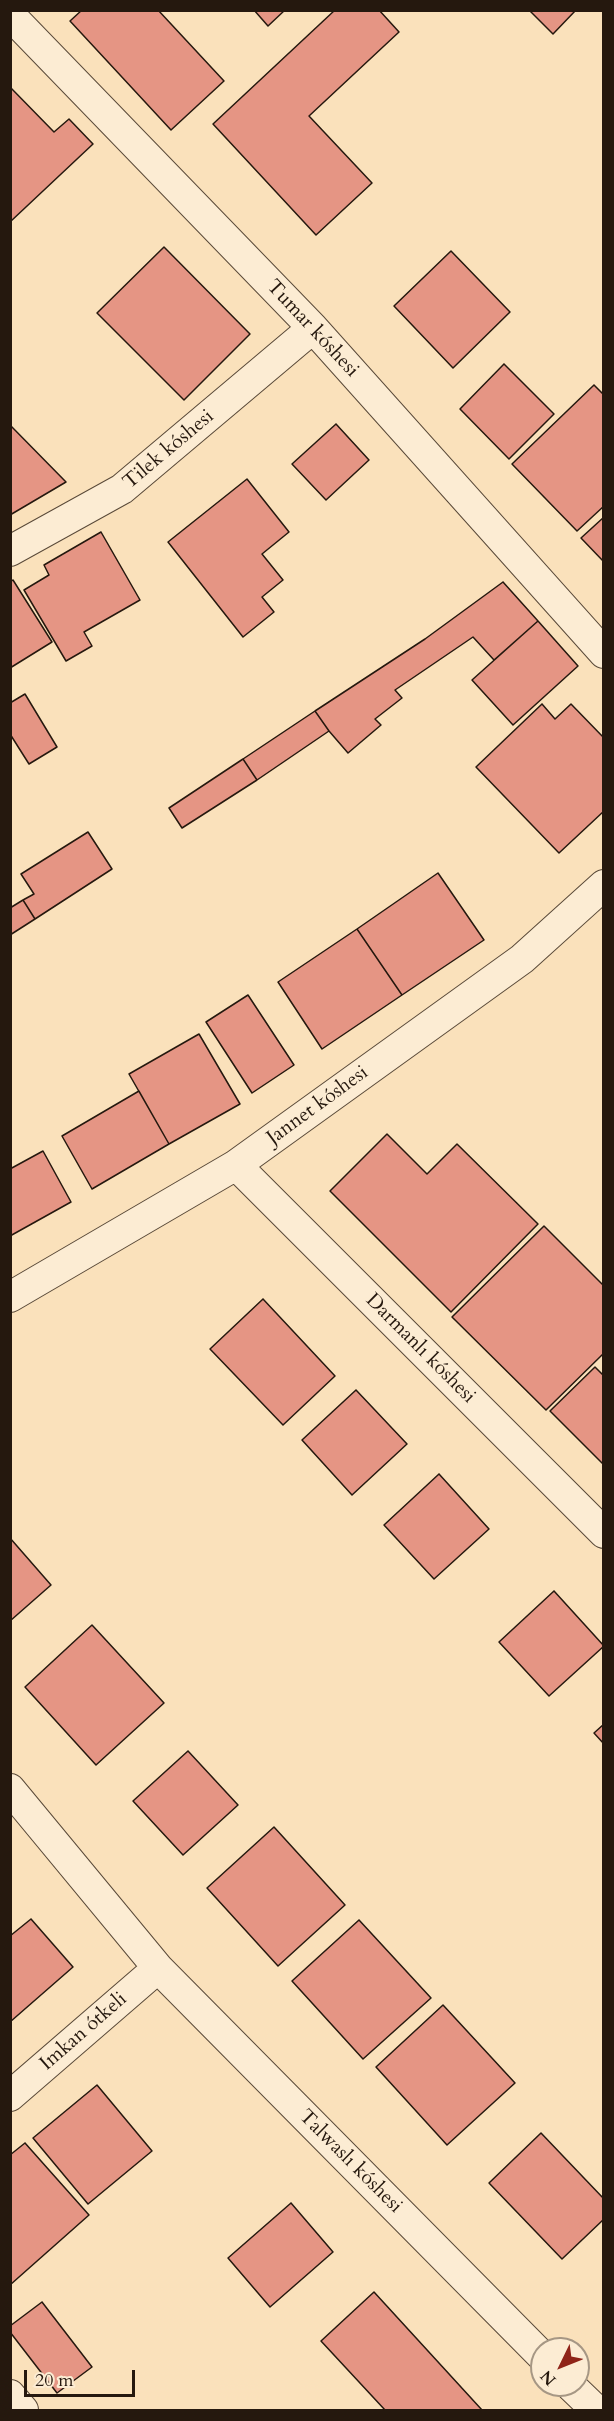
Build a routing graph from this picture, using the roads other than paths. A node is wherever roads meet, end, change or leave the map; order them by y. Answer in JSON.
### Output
{"nodes":[{"id":1,"x":10,"y":15,"type":"edge"},
{"id":2,"x":313,"y":328,"type":"junction"},
{"id":3,"x":10,"y":551,"type":"edge"},
{"id":4,"x":603,"y":653,"type":"edge"},
{"id":5,"x":603,"y":885,"type":"edge"},
{"id":6,"x":236,"y":1165,"type":"junction"},
{"id":7,"x":10,"y":1297,"type":"edge"},
{"id":8,"x":603,"y":1533,"type":"edge"},
{"id":9,"x":10,"y":1789,"type":"edge"},
{"id":10,"x":158,"y":1968,"type":"junction"},
{"id":11,"x":10,"y":2096,"type":"edge"},
{"id":12,"x":530,"y":2344,"type":"edge"},
{"id":13,"x":10,"y":2395,"type":"edge"},
{"id":14,"x":582,"y":2397,"type":"edge"},
{"id":15,"x":23,"y":2410,"type":"edge"},
{"id":16,"x":596,"y":2410,"type":"edge"}],
"edges":[{"from":1,"to":2,"type":"street","name":"Tumar kóshesi"},
{"from":2,"to":3,"type":"street","name":"Tilek kóshesi"},
{"from":2,"to":4,"type":"street","name":"Tumar kóshesi"},
{"from":5,"to":6,"type":"street","name":"Jannet kóshesi"},
{"from":6,"to":7,"type":"street","name":"Jannet kóshesi"},
{"from":6,"to":8,"type":"street","name":"Darmanlı kóshesi"},
{"from":9,"to":10,"type":"street","name":"Talwaslı kóshesi"},
{"from":10,"to":11,"type":"street","name":"Imkan ótkeli"},
{"from":10,"to":12,"type":"street","name":"Talwaslı kóshesi"},
{"from":13,"to":15,"type":"street"},
{"from":14,"to":16,"type":"street"}]}
